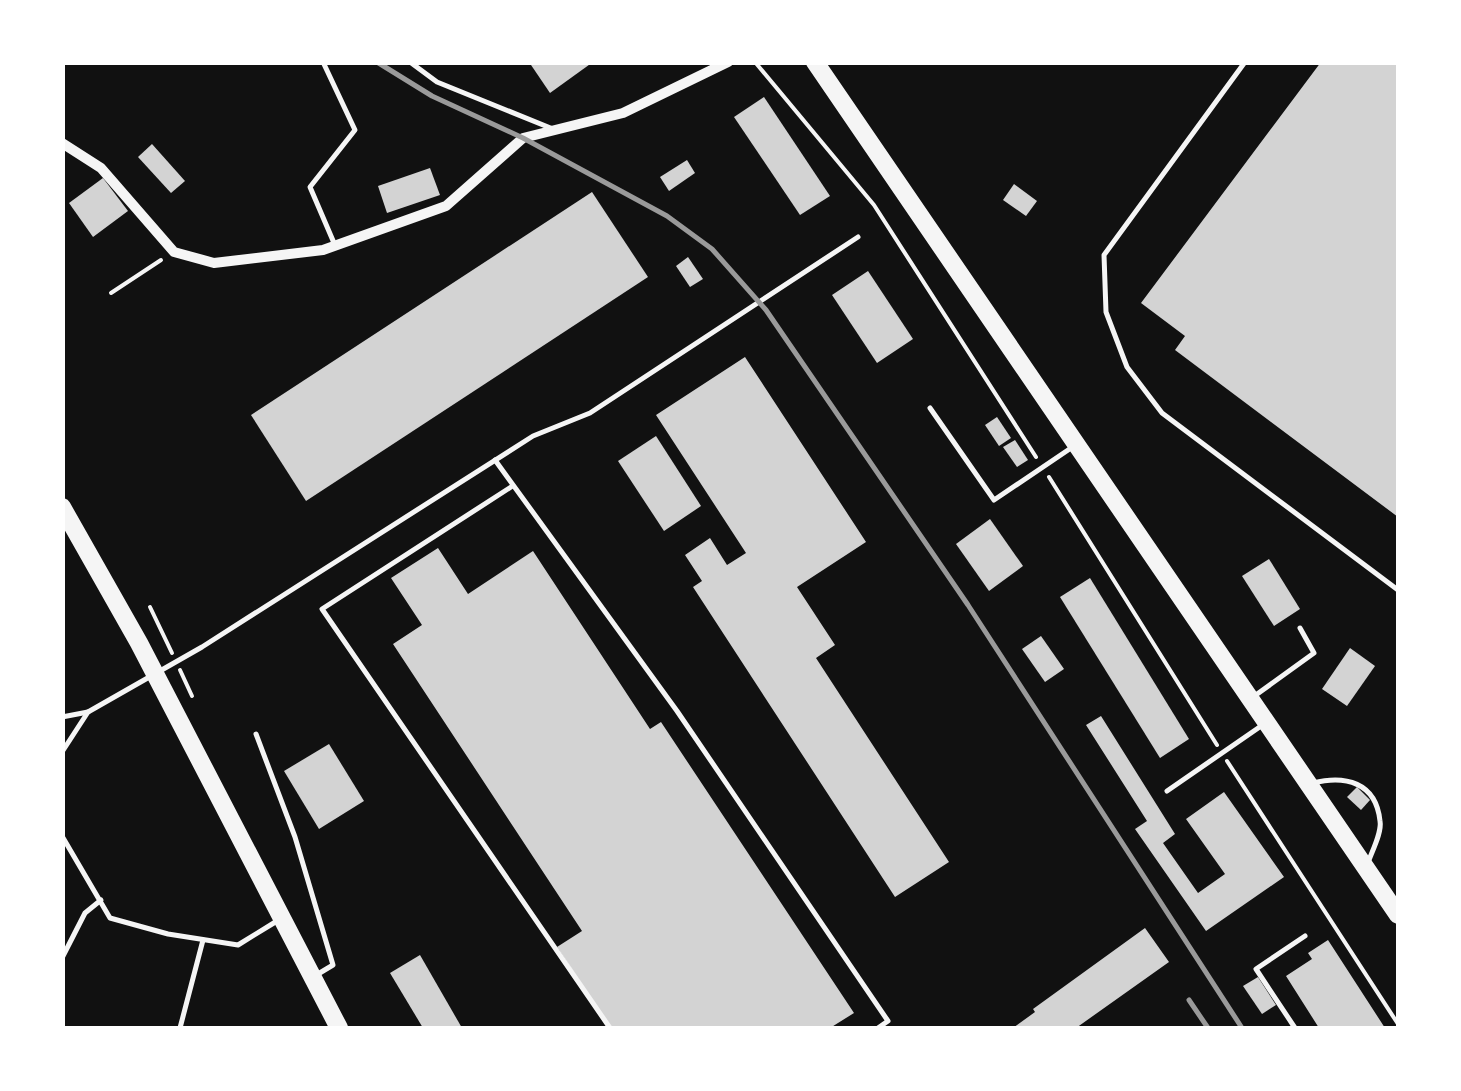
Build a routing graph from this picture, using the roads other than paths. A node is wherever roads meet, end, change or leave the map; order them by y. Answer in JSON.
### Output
{"nodes":[{"id":1,"x":322,"y":62,"type":"edge"},
{"id":2,"x":410,"y":62,"type":"edge"},
{"id":3,"x":815,"y":62,"type":"edge"},
{"id":4,"x":1245,"y":62,"type":"edge"},
{"id":5,"x":727,"y":63,"type":"edge"},
{"id":6,"x":556,"y":130,"type":"junction"},
{"id":7,"x":62,"y":143,"type":"edge"},
{"id":8,"x":858,"y":237,"type":"dead end"},
{"id":9,"x":335,"y":246,"type":"junction"},
{"id":10,"x":930,"y":408,"type":"dead end"},
{"id":11,"x":1076,"y":445,"type":"junction"},
{"id":12,"x":495,"y":460,"type":"junction"},
{"id":13,"x":511,"y":487,"type":"junction"},
{"id":14,"x":62,"y":507,"type":"edge"},
{"id":15,"x":1398,"y":590,"type":"edge"},
{"id":16,"x":1300,"y":628,"type":"dead end"},
{"id":17,"x":1250,"y":699,"type":"junction"},
{"id":18,"x":88,"y":712,"type":"junction"},
{"id":19,"x":62,"y":718,"type":"edge"},
{"id":20,"x":1266,"y":722,"type":"junction"},
{"id":21,"x":256,"y":734,"type":"dead end"},
{"id":22,"x":62,"y":752,"type":"edge"},
{"id":23,"x":1308,"y":784,"type":"junction"},
{"id":24,"x":1167,"y":791,"type":"dead end"},
{"id":25,"x":62,"y":836,"type":"edge"},
{"id":26,"x":1366,"y":868,"type":"junction"},
{"id":27,"x":102,"y":900,"type":"junction"},
{"id":28,"x":1398,"y":915,"type":"edge"},
{"id":29,"x":280,"y":919,"type":"junction"},
{"id":30,"x":1304,"y":936,"type":"dead end"},
{"id":31,"x":203,"y":940,"type":"junction"},
{"id":32,"x":62,"y":958,"type":"edge"},
{"id":33,"x":312,"y":978,"type":"junction"},
{"id":34,"x":180,"y":1028,"type":"edge"},
{"id":35,"x":339,"y":1028,"type":"edge"},
{"id":36,"x":610,"y":1028,"type":"edge"},
{"id":37,"x":878,"y":1028,"type":"edge"},
{"id":38,"x":1295,"y":1028,"type":"edge"}],
"edges":[{"from":1,"to":9,"type":"lane"},
{"from":2,"to":6,"type":"lane"},
{"from":3,"to":11,"type":"main road"},
{"from":4,"to":15,"type":"lane"},
{"from":5,"to":6,"type":"street"},
{"from":6,"to":9,"type":"street"},
{"from":7,"to":9,"type":"street"},
{"from":8,"to":12,"type":"lane"},
{"from":10,"to":11,"type":"lane"},
{"from":11,"to":17,"type":"main road"},
{"from":12,"to":13,"type":"lane"},
{"from":12,"to":18,"type":"lane"},
{"from":13,"to":36,"type":"lane"},
{"from":13,"to":37,"type":"lane"},
{"from":14,"to":29,"type":"main road"},
{"from":16,"to":17,"type":"lane"},
{"from":17,"to":20,"type":"main road"},
{"from":18,"to":19,"type":"lane"},
{"from":18,"to":22,"type":"lane"},
{"from":20,"to":23,"type":"main road"},
{"from":20,"to":24,"type":"lane"},
{"from":21,"to":33,"type":"lane"},
{"from":23,"to":26,"type":"main road"},
{"from":23,"to":26,"type":"lane"},
{"from":25,"to":27,"type":"lane"},
{"from":26,"to":28,"type":"main road"},
{"from":27,"to":31,"type":"lane"},
{"from":27,"to":32,"type":"lane"},
{"from":29,"to":31,"type":"lane"},
{"from":29,"to":33,"type":"main road"},
{"from":30,"to":38,"type":"lane"},
{"from":31,"to":34,"type":"lane"},
{"from":33,"to":35,"type":"main road"}]}
